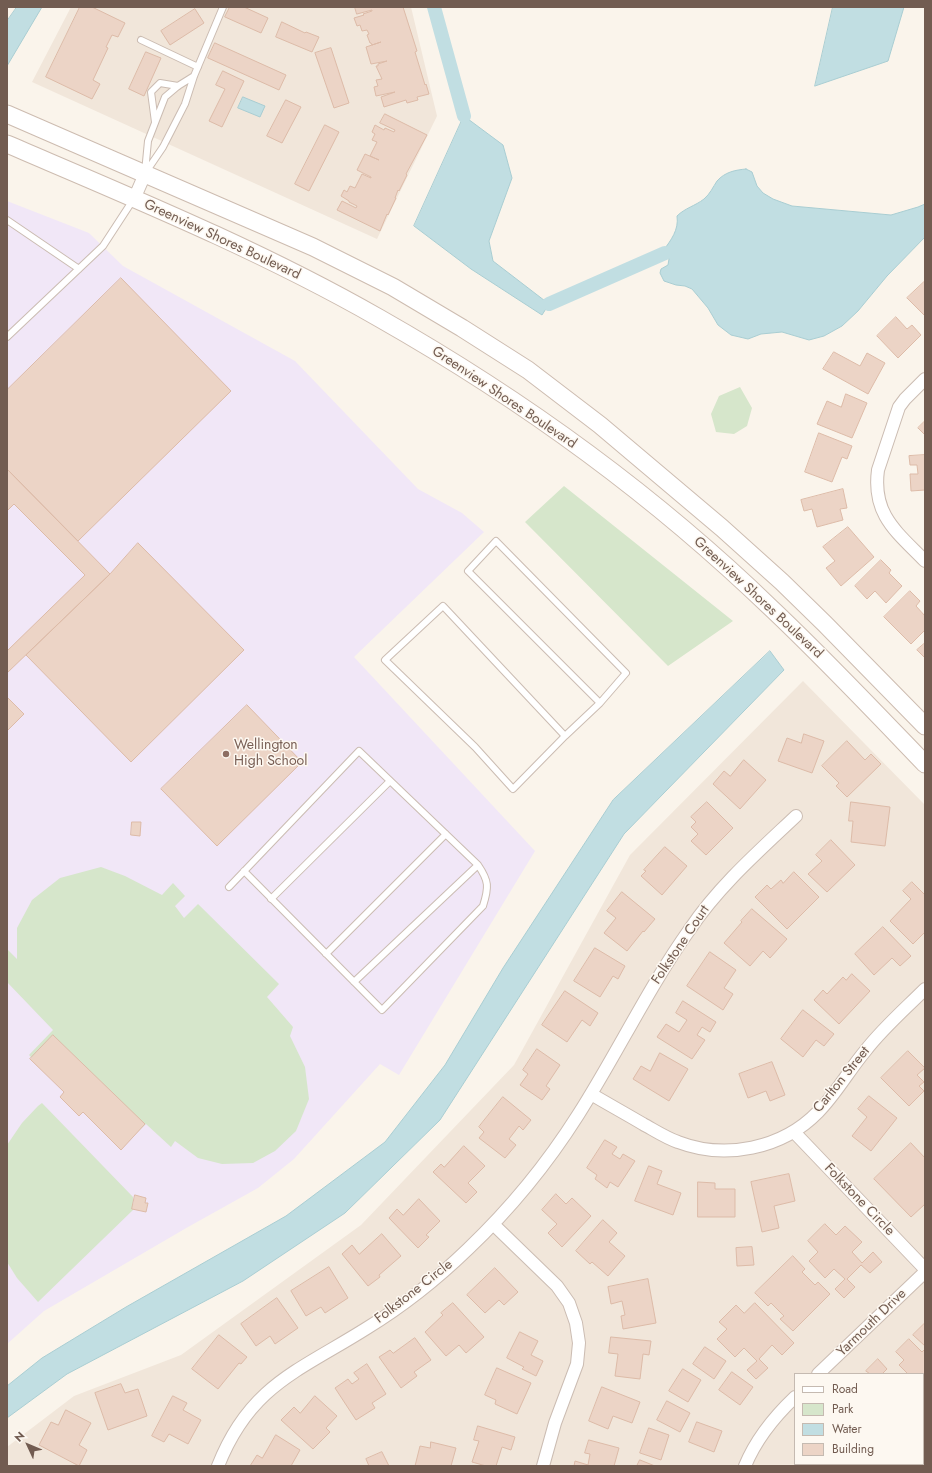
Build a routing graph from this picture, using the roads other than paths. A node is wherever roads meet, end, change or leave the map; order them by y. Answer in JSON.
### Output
{"nodes":[{"id":1,"x":223,"y":7,"type":"edge"},
{"id":2,"x":141,"y":40,"type":"dead end"},
{"id":3,"x":198,"y":67,"type":"junction"},
{"id":4,"x":194,"y":76,"type":"junction"},
{"id":5,"x":178,"y":86,"type":"junction"},
{"id":6,"x":7,"y":114,"type":"edge"},
{"id":7,"x":155,"y":123,"type":"junction"},
{"id":8,"x":7,"y":144,"type":"edge"},
{"id":9,"x":145,"y":174,"type":"junction"},
{"id":10,"x":134,"y":199,"type":"junction"},
{"id":11,"x":7,"y":220,"type":"edge"},
{"id":12,"x":79,"y":269,"type":"junction"},
{"id":13,"x":7,"y":337,"type":"edge"},
{"id":14,"x":925,"y":379,"type":"edge"},
{"id":15,"x":925,"y":561,"type":"edge"},
{"id":16,"x":600,"y":703,"type":"junction"},
{"id":17,"x":925,"y":726,"type":"edge"},
{"id":18,"x":565,"y":736,"type":"junction"},
{"id":19,"x":925,"y":764,"type":"edge"},
{"id":20,"x":390,"y":781,"type":"junction"},
{"id":21,"x":796,"y":816,"type":"dead end"},
{"id":22,"x":446,"y":834,"type":"junction"},
{"id":23,"x":478,"y":864,"type":"junction"},
{"id":24,"x":244,"y":871,"type":"junction"},
{"id":25,"x":229,"y":887,"type":"dead end"},
{"id":26,"x":271,"y":899,"type":"junction"},
{"id":27,"x":326,"y":954,"type":"junction"},
{"id":28,"x":354,"y":982,"type":"junction"},
{"id":29,"x":925,"y":989,"type":"edge"},
{"id":30,"x":591,"y":1094,"type":"junction"},
{"id":31,"x":794,"y":1132,"type":"junction"},
{"id":32,"x":493,"y":1224,"type":"junction"},
{"id":33,"x":925,"y":1269,"type":"edge"},
{"id":34,"x":925,"y":1272,"type":"edge"},
{"id":35,"x":819,"y":1373,"type":"edge"},
{"id":36,"x":794,"y":1398,"type":"edge"},
{"id":37,"x":218,"y":1466,"type":"edge"},
{"id":38,"x":544,"y":1466,"type":"edge"},
{"id":39,"x":745,"y":1466,"type":"edge"}],
"edges":[{"from":1,"to":3,"type":"lane"},
{"from":2,"to":3,"type":"lane"},
{"from":3,"to":4,"type":"lane"},
{"from":4,"to":5,"type":"lane"},
{"from":4,"to":9,"type":"lane"},
{"from":5,"to":7,"type":"lane"},
{"from":5,"to":7,"type":"lane"},
{"from":6,"to":9,"type":"street","name":"Greenview Shores Boulevard"},
{"from":7,"to":9,"type":"lane"},
{"from":8,"to":10,"type":"street","name":"Greenview Shores Boulevard"},
{"from":9,"to":10,"type":"street"},
{"from":9,"to":17,"type":"street","name":"Greenview Shores Boulevard"},
{"from":10,"to":12,"type":"lane"},
{"from":10,"to":19,"type":"street","name":"Greenview Shores Boulevard"},
{"from":11,"to":12,"type":"lane"},
{"from":12,"to":13,"type":"lane"},
{"from":14,"to":15,"type":"street"},
{"from":16,"to":16,"type":"lane"},
{"from":16,"to":18,"type":"lane"},
{"from":18,"to":18,"type":"lane"},
{"from":20,"to":22,"type":"lane"},
{"from":20,"to":24,"type":"lane"},
{"from":20,"to":26,"type":"lane"},
{"from":21,"to":30,"type":"street","name":"Folkstone Court"},
{"from":22,"to":23,"type":"lane"},
{"from":22,"to":27,"type":"lane"},
{"from":23,"to":28,"type":"lane"},
{"from":23,"to":28,"type":"lane"},
{"from":24,"to":25,"type":"lane"},
{"from":24,"to":26,"type":"lane"},
{"from":26,"to":27,"type":"lane"},
{"from":27,"to":28,"type":"lane"},
{"from":29,"to":31,"type":"street","name":"Carlton Street"},
{"from":30,"to":31,"type":"street","name":"Carlton Street"},
{"from":30,"to":32,"type":"street","name":"Folkstone Circle"},
{"from":31,"to":33,"type":"street","name":"Folkstone Circle"},
{"from":32,"to":37,"type":"street","name":"Folkstone Circle"},
{"from":32,"to":38,"type":"street"},
{"from":34,"to":35,"type":"street","name":"Yarmouth Drive"},
{"from":36,"to":39,"type":"street"}]}
